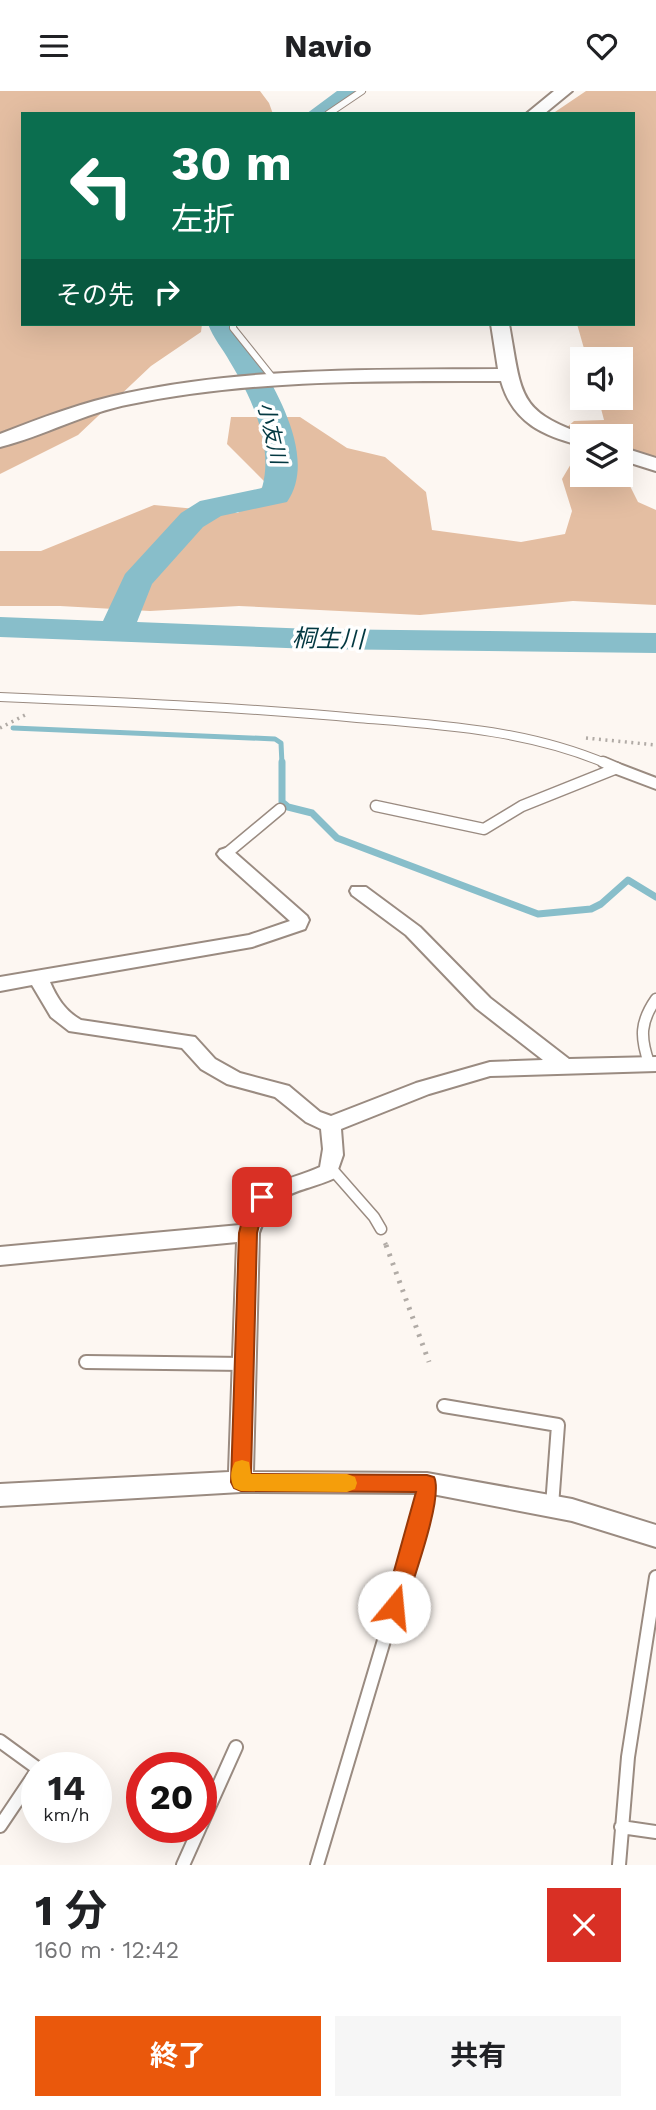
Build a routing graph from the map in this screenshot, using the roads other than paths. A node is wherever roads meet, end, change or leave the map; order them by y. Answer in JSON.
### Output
{"nodes":[{"id":1,"x":362,"y":91,"type":"edge"},
{"id":2,"x":564,"y":91,"type":"edge"},
{"id":3,"x":331,"y":112,"type":"edge"},
{"id":4,"x":537,"y":112,"type":"edge"},
{"id":5,"x":233,"y":326,"type":"edge"},
{"id":6,"x":500,"y":326,"type":"edge"},
{"id":7,"x":509,"y":375,"type":"junction"},
{"id":8,"x":262,"y":379,"type":"junction"},
{"id":9,"x":570,"y":435,"type":"edge"},
{"id":10,"x":0,"y":441,"type":"edge"},
{"id":11,"x":633,"y":457,"type":"edge"},
{"id":12,"x":656,"y":465,"type":"edge"},
{"id":13,"x":0,"y":697,"type":"edge"},
{"id":14,"x":617,"y":768,"type":"junction"},
{"id":15,"x":656,"y":784,"type":"edge"},
{"id":16,"x":376,"y":806,"type":"dead end"},
{"id":17,"x":279,"y":809,"type":"dead end"},
{"id":18,"x":226,"y":854,"type":"joint"},
{"id":19,"x":359,"y":891,"type":"dead end"},
{"id":20,"x":39,"y":978,"type":"junction"},
{"id":21,"x":0,"y":984,"type":"edge"},
{"id":22,"x":656,"y":999,"type":"edge"},
{"id":23,"x":653,"y":1063,"type":"edge"},
{"id":24,"x":566,"y":1068,"type":"junction"},
{"id":25,"x":330,"y":1125,"type":"junction"},
{"id":26,"x":331,"y":1168,"type":"junction"},
{"id":27,"x":381,"y":1229,"type":"road end"},
{"id":28,"x":248,"y":1233,"type":"junction"},
{"id":29,"x":0,"y":1256,"type":"edge"},
{"id":30,"x":86,"y":1362,"type":"dead end"},
{"id":31,"x":244,"y":1364,"type":"junction"},
{"id":32,"x":444,"y":1406,"type":"dead end"},
{"id":33,"x":241,"y":1482,"type":"junction"},
{"id":34,"x":427,"y":1483,"type":"junction"},
{"id":35,"x":0,"y":1495,"type":"edge"},
{"id":36,"x":552,"y":1506,"type":"junction"},
{"id":37,"x":656,"y":1536,"type":"edge"},
{"id":38,"x":656,"y":1577,"type":"edge"},
{"id":39,"x":0,"y":1741,"type":"edge"},
{"id":40,"x":236,"y":1747,"type":"dead end"},
{"id":41,"x":21,"y":1757,"type":"edge"},
{"id":42,"x":217,"y":1790,"type":"edge"},
{"id":43,"x":21,"y":1794,"type":"edge"},
{"id":44,"x":0,"y":1826,"type":"edge"},
{"id":45,"x":621,"y":1827,"type":"junction"},
{"id":46,"x":656,"y":1832,"type":"edge"},
{"id":47,"x":193,"y":1843,"type":"edge"},
{"id":48,"x":183,"y":1865,"type":"edge"},
{"id":49,"x":317,"y":1865,"type":"edge"},
{"id":50,"x":619,"y":1865,"type":"edge"}],
"edges":[{"from":1,"to":3,"type":"lane"},
{"from":2,"to":4,"type":"street"},
{"from":5,"to":8,"type":"lane"},
{"from":6,"to":7,"type":"street"},
{"from":7,"to":8,"type":"street"},
{"from":7,"to":9,"type":"street"},
{"from":8,"to":10,"type":"street"},
{"from":11,"to":12,"type":"street"},
{"from":13,"to":14,"type":"lane"},
{"from":14,"to":15,"type":"street"},
{"from":14,"to":16,"type":"lane"},
{"from":17,"to":18,"type":"lane"},
{"from":18,"to":20,"type":"street"},
{"from":19,"to":24,"type":"street"},
{"from":20,"to":21,"type":"street"},
{"from":20,"to":25,"type":"street"},
{"from":22,"to":23,"type":"lane"},
{"from":23,"to":24,"type":"street"},
{"from":24,"to":25,"type":"street"},
{"from":25,"to":26,"type":"street"},
{"from":26,"to":27,"type":"lane"},
{"from":26,"to":28,"type":"street"},
{"from":28,"to":29,"type":"street"},
{"from":28,"to":31,"type":"street"},
{"from":30,"to":31,"type":"lane"},
{"from":31,"to":33,"type":"street"},
{"from":32,"to":36,"type":"lane"},
{"from":33,"to":34,"type":"street"},
{"from":33,"to":35,"type":"street"},
{"from":34,"to":36,"type":"street"},
{"from":34,"to":49,"type":"lane"},
{"from":36,"to":37,"type":"street"},
{"from":38,"to":45,"type":"lane"},
{"from":39,"to":41,"type":"lane"},
{"from":40,"to":42,"type":"lane"},
{"from":43,"to":44,"type":"lane"},
{"from":45,"to":46,"type":"lane"},
{"from":45,"to":50,"type":"lane"},
{"from":47,"to":48,"type":"lane"}]}
